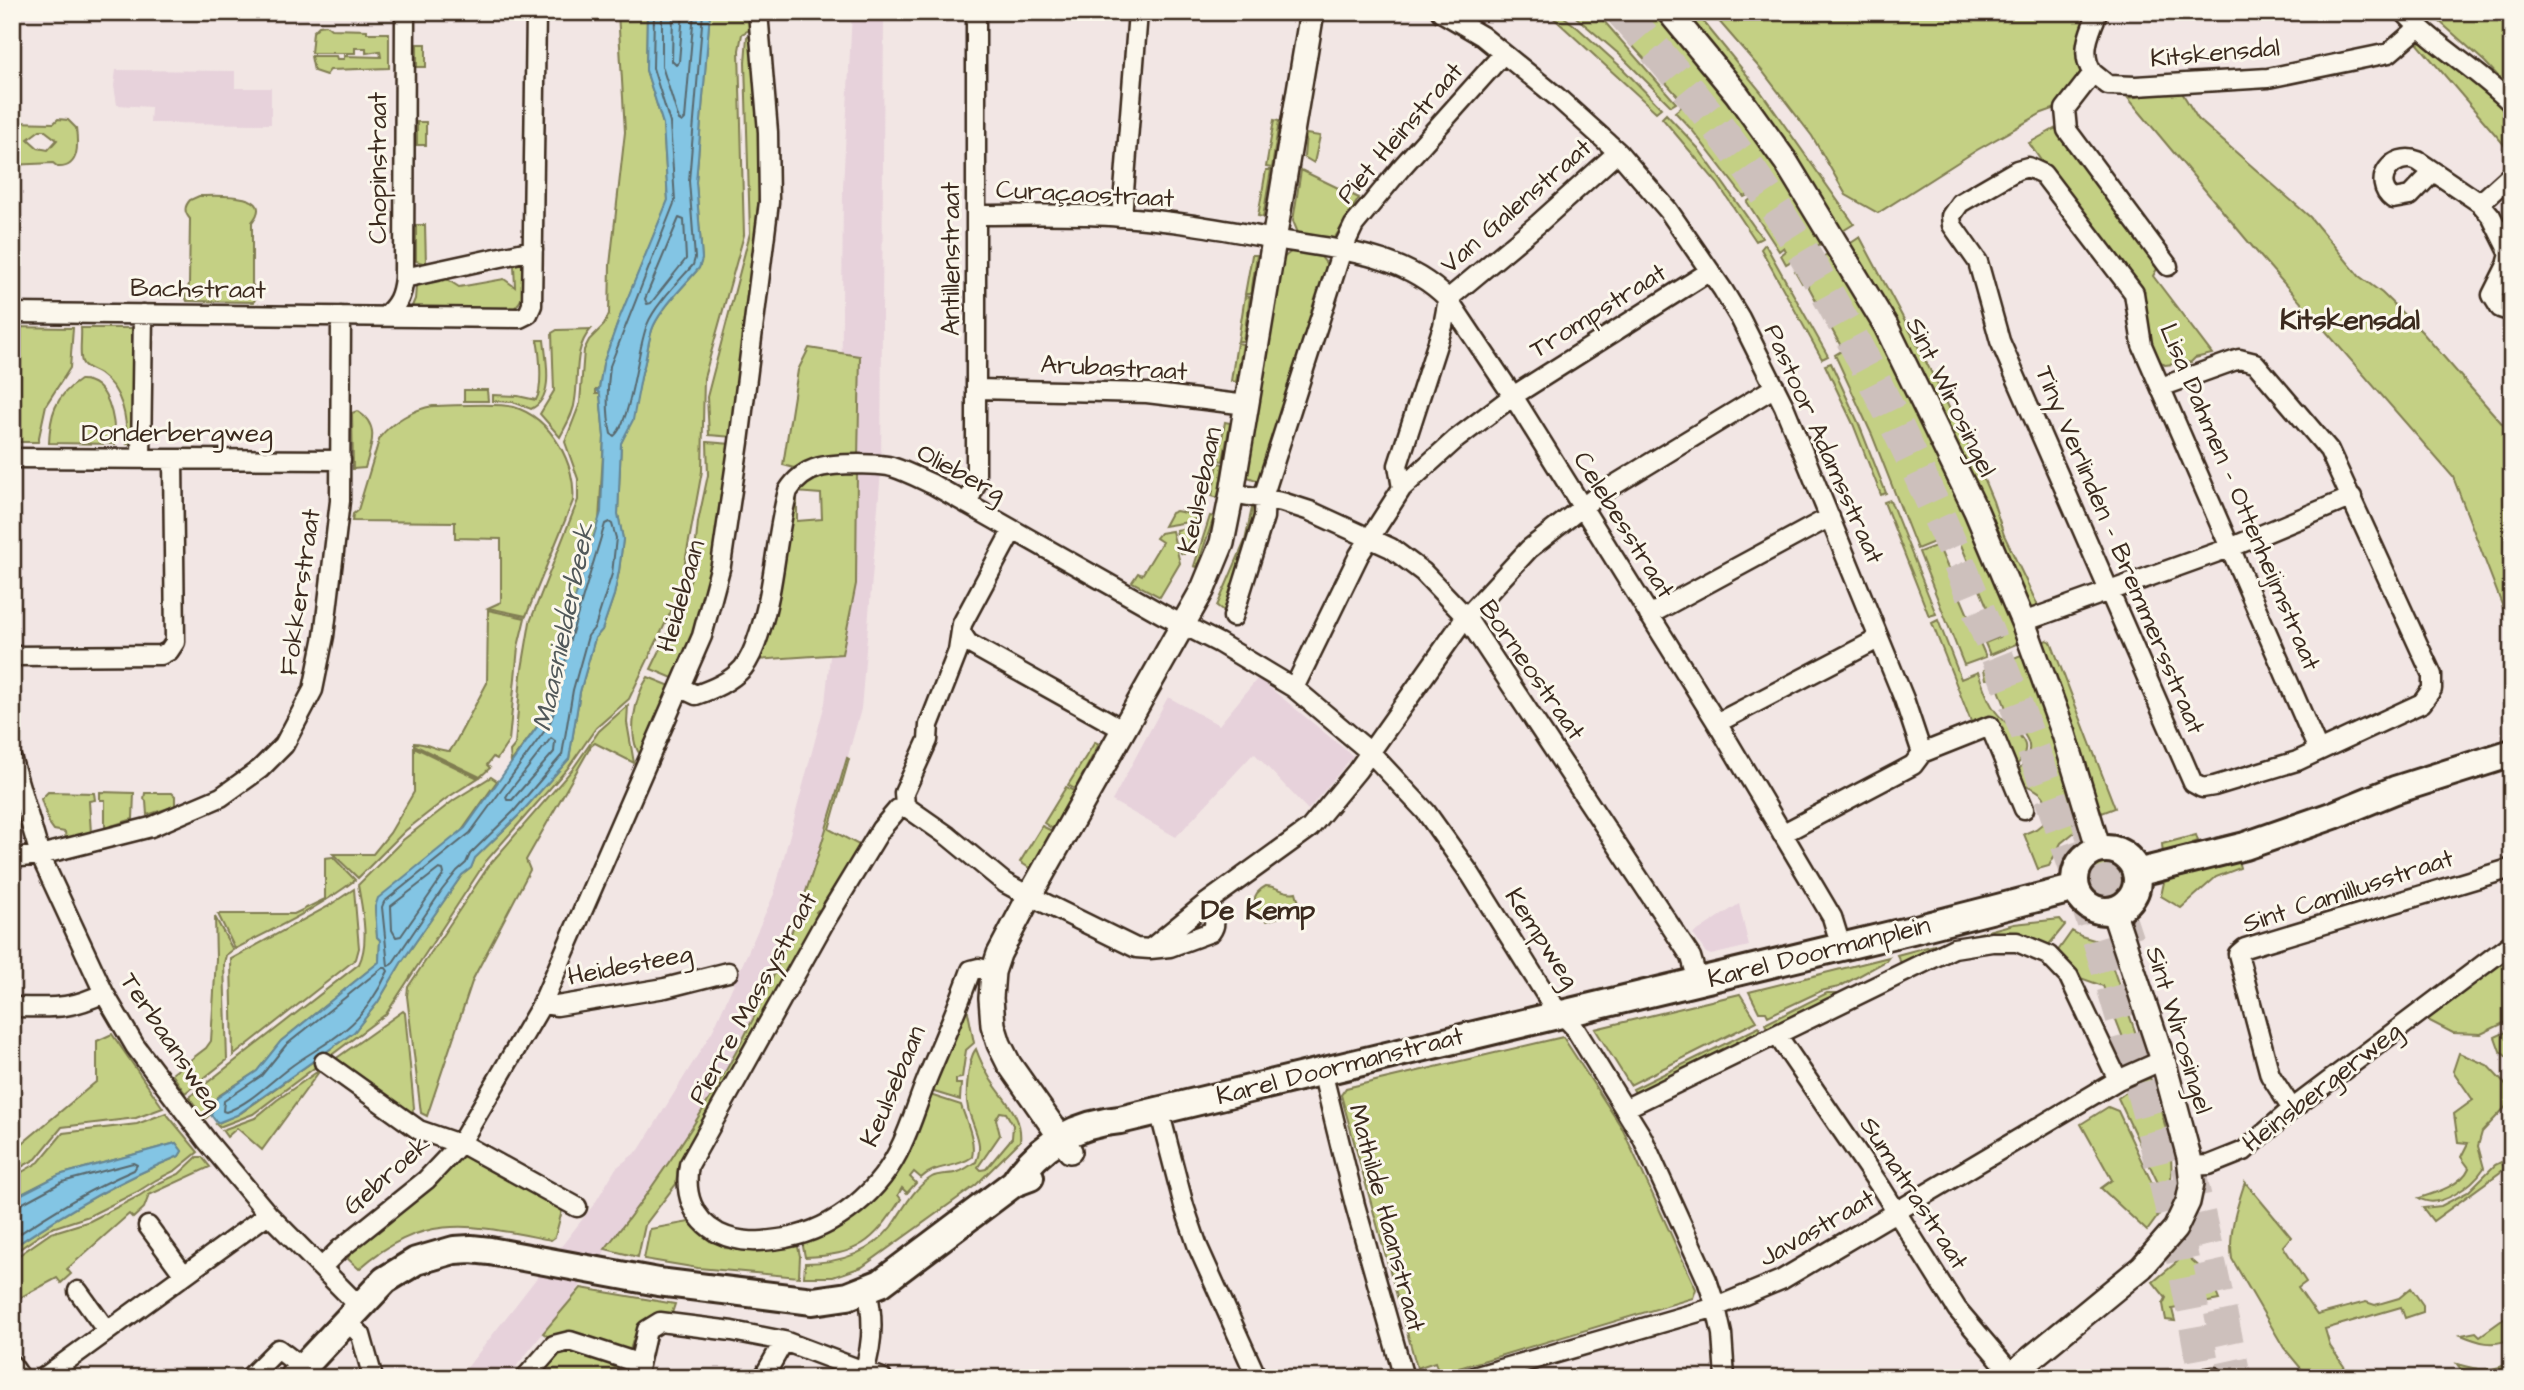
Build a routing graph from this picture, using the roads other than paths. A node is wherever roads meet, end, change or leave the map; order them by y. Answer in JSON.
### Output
{"nodes":[{"id":1,"x":405,"y":12,"type":"edge"},
{"id":2,"x":536,"y":12,"type":"edge"},
{"id":3,"x":758,"y":12,"type":"edge"},
{"id":4,"x":976,"y":12,"type":"edge"},
{"id":5,"x":1138,"y":12,"type":"edge"},
{"id":6,"x":1312,"y":12,"type":"edge"},
{"id":7,"x":1441,"y":12,"type":"edge"},
{"id":8,"x":1669,"y":12,"type":"edge"},
{"id":9,"x":2098,"y":12,"type":"edge"},
{"id":10,"x":2404,"y":12,"type":"edge"},
{"id":11,"x":2418,"y":28,"type":"junction"},
{"id":12,"x":1503,"y":54,"type":"junction"},
{"id":13,"x":2093,"y":73,"type":"junction"},
{"id":14,"x":2512,"y":104,"type":"edge"},
{"id":15,"x":1618,"y":152,"type":"junction"},
{"id":16,"x":2036,"y":169,"type":"joint"},
{"id":17,"x":2433,"y":172,"type":"dead end"},
{"id":18,"x":2512,"y":174,"type":"edge"},
{"id":19,"x":2480,"y":204,"type":"junction"},
{"id":20,"x":977,"y":215,"type":"junction"},
{"id":21,"x":1122,"y":217,"type":"junction"},
{"id":22,"x":1274,"y":239,"type":"junction"},
{"id":23,"x":533,"y":250,"type":"junction"},
{"id":24,"x":1342,"y":250,"type":"junction"},
{"id":25,"x":2168,"y":266,"type":"dead end"},
{"id":26,"x":2510,"y":267,"type":"edge"},
{"id":27,"x":1710,"y":271,"type":"junction"},
{"id":28,"x":404,"y":278,"type":"junction"},
{"id":29,"x":1448,"y":299,"type":"junction"},
{"id":30,"x":2512,"y":312,"type":"edge"},
{"id":31,"x":12,"y":313,"type":"edge"},
{"id":32,"x":143,"y":314,"type":"junction"},
{"id":33,"x":341,"y":316,"type":"junction"},
{"id":34,"x":384,"y":317,"type":"junction"},
{"id":35,"x":1775,"y":387,"type":"junction"},
{"id":36,"x":2161,"y":387,"type":"junction"},
{"id":37,"x":978,"y":388,"type":"junction"},
{"id":38,"x":1513,"y":396,"type":"junction"},
{"id":39,"x":1247,"y":405,"type":"junction"},
{"id":40,"x":12,"y":458,"type":"edge"},
{"id":41,"x":141,"y":459,"type":"junction"},
{"id":42,"x":173,"y":459,"type":"junction"},
{"id":43,"x":341,"y":460,"type":"junction"},
{"id":44,"x":1402,"y":488,"type":"junction"},
{"id":45,"x":1232,"y":493,"type":"junction"},
{"id":46,"x":2352,"y":498,"type":"junction"},
{"id":47,"x":1265,"y":499,"type":"junction"},
{"id":48,"x":967,"y":504,"type":"junction"},
{"id":49,"x":1582,"y":507,"type":"junction"},
{"id":50,"x":1830,"y":517,"type":"junction"},
{"id":51,"x":1012,"y":530,"type":"junction"},
{"id":52,"x":1370,"y":538,"type":"junction"},
{"id":53,"x":2232,"y":547,"type":"junction"},
{"id":54,"x":2110,"y":591,"type":"junction"},
{"id":55,"x":1649,"y":615,"type":"junction"},
{"id":56,"x":1233,"y":617,"type":"dead end"},
{"id":57,"x":1466,"y":617,"type":"junction"},
{"id":58,"x":2023,"y":622,"type":"junction"},
{"id":59,"x":1183,"y":624,"type":"junction"},
{"id":60,"x":962,"y":634,"type":"junction"},
{"id":61,"x":1878,"y":639,"type":"junction"},
{"id":62,"x":12,"y":656,"type":"edge"},
{"id":63,"x":681,"y":688,"type":"junction"},
{"id":64,"x":1294,"y":688,"type":"junction"},
{"id":65,"x":1717,"y":723,"type":"junction"},
{"id":66,"x":1124,"y":730,"type":"junction"},
{"id":67,"x":2318,"y":750,"type":"junction"},
{"id":68,"x":1370,"y":752,"type":"junction"},
{"id":69,"x":2512,"y":753,"type":"edge"},
{"id":70,"x":1921,"y":757,"type":"junction"},
{"id":71,"x":12,"y":761,"type":"edge"},
{"id":72,"x":905,"y":806,"type":"junction"},
{"id":73,"x":2024,"y":809,"type":"dead end"},
{"id":74,"x":1782,"y":834,"type":"junction"},
{"id":75,"x":2099,"y":850,"type":"junction"},
{"id":76,"x":40,"y":855,"type":"junction"},
{"id":77,"x":12,"y":858,"type":"edge"},
{"id":78,"x":2512,"y":868,"type":"edge"},
{"id":79,"x":2136,"y":873,"type":"junction"},
{"id":80,"x":2076,"y":888,"type":"junction"},
{"id":81,"x":1029,"y":897,"type":"junction"},
{"id":82,"x":1205,"y":904,"type":"junction"},
{"id":83,"x":2113,"y":910,"type":"junction"},
{"id":84,"x":2512,"y":943,"type":"edge"},
{"id":85,"x":1841,"y":946,"type":"junction"},
{"id":86,"x":1150,"y":949,"type":"junction"},
{"id":87,"x":728,"y":972,"type":"dead end"},
{"id":88,"x":993,"y":972,"type":"junction"},
{"id":89,"x":1698,"y":981,"type":"junction"},
{"id":90,"x":103,"y":993,"type":"junction"},
{"id":91,"x":542,"y":1004,"type":"junction"},
{"id":92,"x":12,"y":1007,"type":"edge"},
{"id":93,"x":1561,"y":1013,"type":"junction"},
{"id":94,"x":1777,"y":1035,"type":"junction"},
{"id":95,"x":2163,"y":1060,"type":"junction"},
{"id":96,"x":324,"y":1062,"type":"dead end"},
{"id":97,"x":1322,"y":1071,"type":"junction"},
{"id":98,"x":2118,"y":1080,"type":"junction"},
{"id":99,"x":1626,"y":1108,"type":"junction"},
{"id":100,"x":2292,"y":1109,"type":"junction"},
{"id":101,"x":1159,"y":1110,"type":"junction"},
{"id":102,"x":460,"y":1144,"type":"junction"},
{"id":103,"x":1066,"y":1144,"type":"junction"},
{"id":104,"x":2190,"y":1166,"type":"junction"},
{"id":105,"x":578,"y":1208,"type":"dead end"},
{"id":106,"x":1897,"y":1212,"type":"junction"},
{"id":107,"x":268,"y":1213,"type":"junction"},
{"id":108,"x":148,"y":1226,"type":"dead end"},
{"id":109,"x":707,"y":1227,"type":"joint"},
{"id":110,"x":322,"y":1267,"type":"junction"},
{"id":111,"x":184,"y":1275,"type":"junction"},
{"id":112,"x":867,"y":1290,"type":"junction"},
{"id":113,"x":78,"y":1291,"type":"dead end"},
{"id":114,"x":1716,"y":1307,"type":"junction"},
{"id":115,"x":353,"y":1314,"type":"junction"},
{"id":116,"x":107,"y":1331,"type":"junction"},
{"id":117,"x":784,"y":1340,"type":"junction"},
{"id":118,"x":12,"y":1365,"type":"edge"},
{"id":119,"x":637,"y":1371,"type":"edge"},
{"id":120,"x":864,"y":1371,"type":"junction"},
{"id":121,"x":298,"y":1373,"type":"edge"},
{"id":122,"x":2010,"y":1376,"type":"edge"},
{"id":123,"x":2214,"y":1377,"type":"edge"},
{"id":124,"x":21,"y":1378,"type":"edge"},
{"id":125,"x":43,"y":1378,"type":"edge"},
{"id":126,"x":249,"y":1378,"type":"edge"},
{"id":127,"x":373,"y":1378,"type":"edge"},
{"id":128,"x":525,"y":1378,"type":"edge"},
{"id":129,"x":763,"y":1378,"type":"edge"},
{"id":130,"x":882,"y":1378,"type":"edge"},
{"id":131,"x":1257,"y":1378,"type":"edge"},
{"id":132,"x":1404,"y":1378,"type":"edge"},
{"id":133,"x":1470,"y":1378,"type":"edge"},
{"id":134,"x":1725,"y":1378,"type":"edge"},
{"id":135,"x":2207,"y":1378,"type":"edge"}],
"edges":[{"from":1,"to":28,"type":"street","name":"Chopinstraat"},
{"from":2,"to":23,"type":"street","name":"Bachstraat"},
{"from":3,"to":63,"type":"street","name":"Heidebaan"},
{"from":4,"to":20,"type":"street","name":"Antillenstraat"},
{"from":5,"to":21,"type":"street"},
{"from":6,"to":22,"type":"street","name":"Keulsebaan"},
{"from":7,"to":12,"type":"street","name":"Pastoor Adamsstraat"},
{"from":8,"to":58,"type":"street","name":"Sint Wirosingel"},
{"from":9,"to":13,"type":"street"},
{"from":10,"to":11,"type":"street"},
{"from":11,"to":13,"type":"street","name":"Kitskensdal"},
{"from":11,"to":14,"type":"street"},
{"from":12,"to":15,"type":"street","name":"Pastoor Adamsstraat"},
{"from":12,"to":24,"type":"street","name":"Piet Heinstraat"},
{"from":13,"to":25,"type":"street"},
{"from":15,"to":27,"type":"street","name":"Pastoor Adamsstraat"},
{"from":15,"to":29,"type":"street","name":"Van Galenstraat"},
{"from":16,"to":36,"type":"street","name":"Lisa Dahmen - Ottenheijmstraat"},
{"from":16,"to":54,"type":"street","name":"Tiny Verlinden - Bremmersstraat"},
{"from":17,"to":19,"type":"street"},
{"from":18,"to":19,"type":"street"},
{"from":19,"to":26,"type":"street"},
{"from":20,"to":21,"type":"street","name":"Curaçaostraat"},
{"from":20,"to":37,"type":"street","name":"Antillenstraat"},
{"from":21,"to":22,"type":"street","name":"Curaçaostraat"},
{"from":22,"to":24,"type":"street","name":"Celebesstraat"},
{"from":22,"to":39,"type":"street","name":"Keulsebaan"},
{"from":23,"to":28,"type":"street"},
{"from":23,"to":34,"type":"street","name":"Bachstraat"},
{"from":24,"to":29,"type":"street","name":"Celebesstraat"},
{"from":24,"to":47,"type":"street"},
{"from":26,"to":30,"type":"street"},
{"from":27,"to":35,"type":"street","name":"Pastoor Adamsstraat"},
{"from":27,"to":38,"type":"street","name":"Trompstraat"},
{"from":28,"to":34,"type":"street","name":"Chopinstraat"},
{"from":29,"to":38,"type":"street","name":"Celebesstraat"},
{"from":29,"to":44,"type":"street"},
{"from":31,"to":32,"type":"street","name":"Bachstraat"},
{"from":32,"to":33,"type":"street","name":"Bachstraat"},
{"from":32,"to":41,"type":"street"},
{"from":33,"to":34,"type":"street","name":"Bachstraat"},
{"from":33,"to":43,"type":"street","name":"Fokkerstraat"},
{"from":35,"to":49,"type":"street"},
{"from":35,"to":50,"type":"street","name":"Pastoor Adamsstraat"},
{"from":36,"to":46,"type":"street"},
{"from":36,"to":53,"type":"street","name":"Lisa Dahmen - Ottenheijmstraat"},
{"from":37,"to":39,"type":"street","name":"Arubastraat"},
{"from":37,"to":48,"type":"street","name":"Antillenstraat"},
{"from":38,"to":44,"type":"street","name":"Trompstraat"},
{"from":38,"to":49,"type":"street","name":"Celebesstraat"},
{"from":39,"to":45,"type":"street","name":"Keulsebaan"},
{"from":40,"to":41,"type":"street","name":"Donderbergweg"},
{"from":41,"to":42,"type":"street","name":"Donderbergweg"},
{"from":42,"to":43,"type":"street","name":"Donderbergweg"},
{"from":42,"to":62,"type":"street"},
{"from":43,"to":76,"type":"street","name":"Fokkerstraat"},
{"from":44,"to":52,"type":"street","name":"Trompstraat"},
{"from":45,"to":47,"type":"street","name":"Borneostraat"},
{"from":45,"to":59,"type":"street","name":"Keulsebaan"},
{"from":46,"to":53,"type":"street"},
{"from":46,"to":67,"type":"street"},
{"from":47,"to":52,"type":"street","name":"Borneostraat"},
{"from":47,"to":56,"type":"street"},
{"from":48,"to":51,"type":"street","name":"Olieberg"},
{"from":48,"to":63,"type":"street","name":"Olieberg"},
{"from":49,"to":55,"type":"street","name":"Celebesstraat"},
{"from":49,"to":57,"type":"street"},
{"from":50,"to":55,"type":"street"},
{"from":50,"to":61,"type":"street","name":"Pastoor Adamsstraat"},
{"from":51,"to":59,"type":"street","name":"Olieberg"},
{"from":51,"to":60,"type":"street"},
{"from":52,"to":57,"type":"street","name":"Borneostraat"},
{"from":52,"to":64,"type":"street","name":"Trompstraat"},
{"from":53,"to":54,"type":"street"},
{"from":53,"to":67,"type":"street","name":"Lisa Dahmen - Ottenheijmstraat"},
{"from":54,"to":58,"type":"street"},
{"from":54,"to":67,"type":"street","name":"Tiny Verlinden - Bremmersstraat"},
{"from":55,"to":65,"type":"street","name":"Celebesstraat"},
{"from":57,"to":68,"type":"street"},
{"from":57,"to":89,"type":"street","name":"Borneostraat"},
{"from":58,"to":75,"type":"street","name":"Sint Wirosingel"},
{"from":59,"to":64,"type":"street","name":"Kempweg"},
{"from":59,"to":66,"type":"street","name":"Keulsebaan"},
{"from":60,"to":66,"type":"street"},
{"from":60,"to":72,"type":"street"},
{"from":61,"to":65,"type":"street"},
{"from":61,"to":70,"type":"street","name":"Pastoor Adamsstraat"},
{"from":63,"to":91,"type":"street","name":"Heidebaan"},
{"from":64,"to":68,"type":"street","name":"Kempweg"},
{"from":65,"to":74,"type":"street","name":"Celebesstraat"},
{"from":66,"to":81,"type":"street","name":"Keulsebaan"},
{"from":68,"to":82,"type":"street"},
{"from":68,"to":93,"type":"street","name":"Kempweg"},
{"from":69,"to":79,"type":"main road"},
{"from":70,"to":73,"type":"street"},
{"from":70,"to":74,"type":"street"},
{"from":71,"to":76,"type":"street","name":"Terbaansweg"},
{"from":72,"to":81,"type":"street"},
{"from":72,"to":109,"type":"street","name":"Pierre Massystraat"},
{"from":74,"to":85,"type":"street","name":"Celebesstraat"},
{"from":75,"to":79,"type":"main road"},
{"from":75,"to":80,"type":"main road"},
{"from":76,"to":77,"type":"street","name":"Fokkerstraat"},
{"from":76,"to":90,"type":"street","name":"Terbaansweg"},
{"from":78,"to":100,"type":"street","name":"Sint Camillusstraat"},
{"from":79,"to":83,"type":"main road"},
{"from":80,"to":83,"type":"main road"},
{"from":80,"to":85,"type":"main road","name":"Karel Doormanplein"},
{"from":81,"to":86,"type":"street"},
{"from":81,"to":88,"type":"street","name":"Keulsebaan"},
{"from":82,"to":86,"type":"street"},
{"from":82,"to":86,"type":"street"},
{"from":83,"to":95,"type":"street","name":"Sint Wirosingel"},
{"from":84,"to":100,"type":"street","name":"Heinsbergerweg"},
{"from":85,"to":89,"type":"main road","name":"Karel Doormanplein"},
{"from":87,"to":91,"type":"street","name":"Heidesteeg"},
{"from":88,"to":103,"type":"street","name":"Keulsebaan"},
{"from":88,"to":109,"type":"street","name":"Keulsebaan"},
{"from":89,"to":93,"type":"main road","name":"Karel Doormanplein"},
{"from":90,"to":92,"type":"street"},
{"from":90,"to":107,"type":"street","name":"Terbaansweg"},
{"from":91,"to":102,"type":"street","name":"Heidebaan"},
{"from":93,"to":97,"type":"main road","name":"Karel Doormanstraat"},
{"from":93,"to":99,"type":"street","name":"Kempweg"},
{"from":94,"to":98,"type":"street","name":"Karel Doormanplein"},
{"from":94,"to":99,"type":"street","name":"Karel Doormanplein"},
{"from":94,"to":106,"type":"street","name":"Sumatrastraat"},
{"from":95,"to":98,"type":"street","name":"Javastraat"},
{"from":95,"to":104,"type":"street","name":"Sint Wirosingel"},
{"from":96,"to":102,"type":"street","name":"Gebroek"},
{"from":97,"to":101,"type":"main road","name":"Karel Doormanstraat"},
{"from":97,"to":132,"type":"street","name":"Mathilde Haanstraat"},
{"from":98,"to":106,"type":"street","name":"Javastraat"},
{"from":99,"to":114,"type":"street","name":"Kempweg"},
{"from":100,"to":104,"type":"street","name":"Heinsbergerweg"},
{"from":101,"to":103,"type":"main road","name":"Karel Doormanstraat"},
{"from":101,"to":131,"type":"street"},
{"from":102,"to":105,"type":"street"},
{"from":102,"to":110,"type":"street","name":"Gebroek"},
{"from":103,"to":112,"type":"main road","name":"Karel Doormanstraat"},
{"from":104,"to":122,"type":"street"},
{"from":106,"to":114,"type":"street","name":"Javastraat"},
{"from":106,"to":122,"type":"street","name":"Sumatrastraat"},
{"from":107,"to":110,"type":"street","name":"Terbaansweg"},
{"from":107,"to":111,"type":"street"},
{"from":108,"to":111,"type":"street"},
{"from":110,"to":115,"type":"street","name":"Terbaansweg"},
{"from":111,"to":116,"type":"street"},
{"from":112,"to":115,"type":"main road","name":"Karel Doormanstraat"},
{"from":112,"to":120,"type":"street"},
{"from":113,"to":116,"type":"street"},
{"from":114,"to":133,"type":"street","name":"Javastraat"},
{"from":114,"to":134,"type":"street","name":"Kempweg"},
{"from":115,"to":121,"type":"main road","name":"Karel Doormanstraat"},
{"from":115,"to":127,"type":"street","name":"Terbaansweg"},
{"from":116,"to":125,"type":"street"},
{"from":117,"to":119,"type":"street"},
{"from":117,"to":120,"type":"street"},
{"from":117,"to":129,"type":"street"},
{"from":118,"to":124,"type":"street"},
{"from":119,"to":128,"type":"street"},
{"from":120,"to":130,"type":"street"},
{"from":121,"to":126,"type":"street"},
{"from":123,"to":135,"type":"street"}]}
